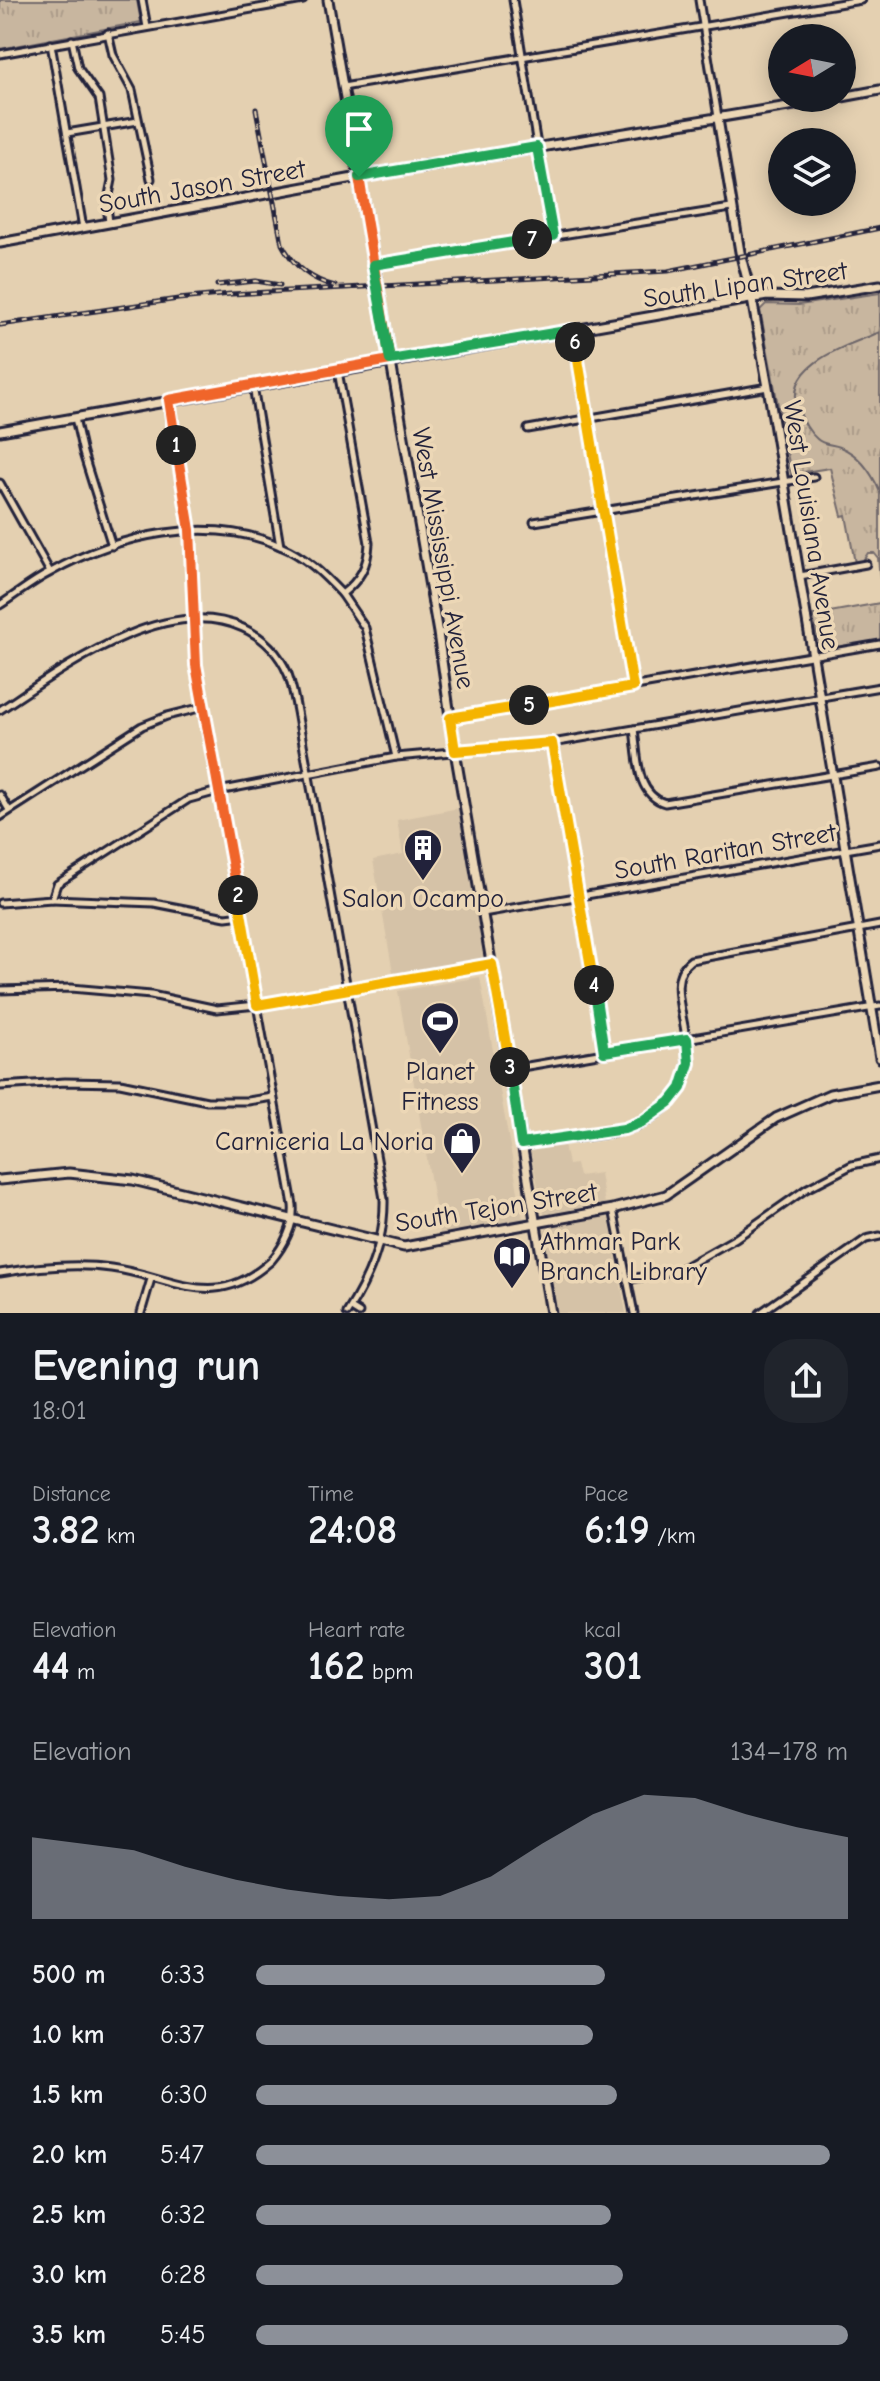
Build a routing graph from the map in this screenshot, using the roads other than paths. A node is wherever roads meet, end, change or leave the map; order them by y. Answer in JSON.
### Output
{"nodes":[{"id":1,"x":142,"y":0,"type":"edge"},
{"id":2,"x":303,"y":0,"type":"edge"},
{"id":3,"x":328,"y":0,"type":"edge"},
{"id":4,"x":513,"y":0,"type":"edge"},
{"id":5,"x":699,"y":0,"type":"edge"},
{"id":6,"x":861,"y":0,"type":"edge"},
{"id":7,"x":147,"y":27,"type":"junction"},
{"id":8,"x":703,"y":28,"type":"junction"},
{"id":9,"x":108,"y":33,"type":"junction"},
{"id":10,"x":72,"y":40,"type":"junction"},
{"id":11,"x":51,"y":44,"type":"junction"},
{"id":12,"x":0,"y":54,"type":"edge"},
{"id":13,"x":523,"y":57,"type":"junction"},
{"id":14,"x":343,"y":87,"type":"junction"},
{"id":15,"x":880,"y":90,"type":"edge"},
{"id":16,"x":856,"y":95,"type":"edge"},
{"id":17,"x":768,"y":110,"type":"edge"},
{"id":18,"x":718,"y":119,"type":"junction"},
{"id":19,"x":138,"y":121,"type":"junction"},
{"id":20,"x":104,"y":127,"type":"junction"},
{"id":21,"x":67,"y":133,"type":"junction"},
{"id":22,"x":537,"y":147,"type":"junction"},
{"id":23,"x":359,"y":177,"type":"junction"},
{"id":24,"x":151,"y":179,"type":"dead end"},
{"id":25,"x":731,"y":208,"type":"junction"},
{"id":26,"x":109,"y":223,"type":"junction"},
{"id":27,"x":83,"y":228,"type":"junction"},
{"id":28,"x":553,"y":236,"type":"junction"},
{"id":29,"x":0,"y":243,"type":"edge"},
{"id":30,"x":373,"y":265,"type":"junction"},
{"id":31,"x":880,"y":285,"type":"edge"},
{"id":32,"x":752,"y":299,"type":"junction"},
{"id":33,"x":572,"y":330,"type":"junction"},
{"id":34,"x":390,"y":360,"type":"junction"},
{"id":35,"x":338,"y":370,"type":"junction"},
{"id":36,"x":253,"y":385,"type":"junction"},
{"id":37,"x":768,"y":387,"type":"junction"},
{"id":38,"x":169,"y":400,"type":"junction"},
{"id":39,"x":75,"y":417,"type":"junction"},
{"id":40,"x":589,"y":419,"type":"junction"},
{"id":41,"x":528,"y":429,"type":"dead end"},
{"id":42,"x":0,"y":431,"type":"edge"},
{"id":43,"x":814,"y":477,"type":"dead end"},
{"id":44,"x":784,"y":480,"type":"junction"},
{"id":45,"x":0,"y":483,"type":"edge"},
{"id":46,"x":604,"y":510,"type":"junction"},
{"id":47,"x":534,"y":522,"type":"dead end"},
{"id":48,"x":190,"y":530,"type":"junction"},
{"id":49,"x":112,"y":546,"type":"junction"},
{"id":50,"x":280,"y":546,"type":"junction"},
{"id":51,"x":866,"y":564,"type":"dead end"},
{"id":52,"x":50,"y":572,"type":"junction"},
{"id":53,"x":800,"y":576,"type":"junction"},
{"id":54,"x":342,"y":594,"type":"junction"},
{"id":55,"x":0,"y":605,"type":"edge"},
{"id":56,"x":195,"y":620,"type":"junction"},
{"id":57,"x":455,"y":630,"type":"dead end"},
{"id":58,"x":438,"y":633,"type":"junction"},
{"id":59,"x":880,"y":644,"type":"edge"},
{"id":60,"x":813,"y":656,"type":"junction"},
{"id":61,"x":633,"y":687,"type":"junction"},
{"id":62,"x":880,"y":687,"type":"edge"},
{"id":63,"x":820,"y":697,"type":"junction"},
{"id":64,"x":203,"y":707,"type":"junction"},
{"id":65,"x":0,"y":710,"type":"edge"},
{"id":66,"x":450,"y":718,"type":"junction"},
{"id":67,"x":634,"y":729,"type":"junction"},
{"id":68,"x":552,"y":743,"type":"junction"},
{"id":69,"x":455,"y":751,"type":"junction"},
{"id":70,"x":396,"y":757,"type":"junction"},
{"id":71,"x":880,"y":767,"type":"edge"},
{"id":72,"x":309,"y":775,"type":"junction"},
{"id":73,"x":833,"y":776,"type":"junction"},
{"id":74,"x":218,"y":791,"type":"junction"},
{"id":75,"x":0,"y":795,"type":"edge"},
{"id":76,"x":9,"y":810,"type":"junction"},
{"id":77,"x":0,"y":817,"type":"edge"},
{"id":78,"x":880,"y":844,"type":"edge"},
{"id":79,"x":845,"y":850,"type":"junction"},
{"id":80,"x":580,"y":897,"type":"junction"},
{"id":81,"x":52,"y":899,"type":"junction"},
{"id":82,"x":0,"y":903,"type":"edge"},
{"id":83,"x":483,"y":913,"type":"junction"},
{"id":84,"x":242,"y":915,"type":"junction"},
{"id":85,"x":880,"y":925,"type":"edge"},
{"id":86,"x":859,"y":928,"type":"junction"},
{"id":87,"x":492,"y":964,"type":"junction"},
{"id":88,"x":0,"y":990,"type":"edge"},
{"id":89,"x":347,"y":990,"type":"junction"},
{"id":90,"x":257,"y":1005,"type":"junction"},
{"id":91,"x":876,"y":1007,"type":"edge"},
{"id":92,"x":687,"y":1039,"type":"junction"},
{"id":93,"x":604,"y":1052,"type":"junction"},
{"id":94,"x":880,"y":1058,"type":"edge"},
{"id":95,"x":510,"y":1069,"type":"junction"},
{"id":96,"x":880,"y":1085,"type":"edge"},
{"id":97,"x":0,"y":1086,"type":"edge"},
{"id":98,"x":273,"y":1097,"type":"junction"},
{"id":99,"x":521,"y":1144,"type":"junction"},
{"id":100,"x":880,"y":1159,"type":"edge"},
{"id":101,"x":0,"y":1180,"type":"edge"},
{"id":102,"x":613,"y":1209,"type":"junction"},
{"id":103,"x":293,"y":1219,"type":"junction"},
{"id":104,"x":535,"y":1223,"type":"junction"},
{"id":105,"x":880,"y":1236,"type":"edge"},
{"id":106,"x":379,"y":1242,"type":"junction"},
{"id":107,"x":0,"y":1273,"type":"edge"},
{"id":108,"x":151,"y":1279,"type":"junction"},
{"id":109,"x":627,"y":1280,"type":"junction"},
{"id":110,"x":349,"y":1310,"type":"edge"},
{"id":111,"x":141,"y":1313,"type":"edge"},
{"id":112,"x":359,"y":1313,"type":"edge"},
{"id":113,"x":549,"y":1313,"type":"edge"},
{"id":114,"x":634,"y":1313,"type":"edge"},
{"id":115,"x":760,"y":1313,"type":"edge"}],
"edges":[{"from":1,"to":7,"type":"street"},
{"from":2,"to":7,"type":"street"},
{"from":3,"to":14,"type":"street","name":"West Mississippi Avenue"},
{"from":4,"to":13,"type":"street"},
{"from":5,"to":8,"type":"street","name":"West Louisiana Avenue"},
{"from":6,"to":8,"type":"street"},
{"from":7,"to":9,"type":"street"},
{"from":8,"to":13,"type":"street"},
{"from":8,"to":18,"type":"street","name":"West Louisiana Avenue"},
{"from":9,"to":10,"type":"street"},
{"from":9,"to":19,"type":"street"},
{"from":10,"to":11,"type":"street"},
{"from":10,"to":20,"type":"street"},
{"from":11,"to":12,"type":"street"},
{"from":11,"to":21,"type":"street"},
{"from":13,"to":14,"type":"street"},
{"from":13,"to":22,"type":"street"},
{"from":14,"to":23,"type":"street","name":"West Mississippi Avenue"},
{"from":15,"to":16,"type":"street","name":"South Jason Street"},
{"from":17,"to":18,"type":"street","name":"South Jason Street"},
{"from":18,"to":22,"type":"street","name":"South Jason Street"},
{"from":18,"to":25,"type":"street","name":"West Louisiana Avenue"},
{"from":19,"to":20,"type":"street"},
{"from":19,"to":24,"type":"street"},
{"from":20,"to":21,"type":"street"},
{"from":20,"to":26,"type":"street"},
{"from":21,"to":27,"type":"street"},
{"from":22,"to":23,"type":"street","name":"South Jason Street"},
{"from":22,"to":28,"type":"street"},
{"from":23,"to":26,"type":"street","name":"South Jason Street"},
{"from":23,"to":30,"type":"street","name":"West Mississippi Avenue"},
{"from":25,"to":28,"type":"street"},
{"from":25,"to":32,"type":"street","name":"West Louisiana Avenue"},
{"from":26,"to":27,"type":"street","name":"South Jason Street"},
{"from":27,"to":29,"type":"street","name":"South Jason Street"},
{"from":28,"to":30,"type":"street"},
{"from":30,"to":34,"type":"street","name":"West Mississippi Avenue"},
{"from":31,"to":32,"type":"street","name":"South Lipan Street"},
{"from":32,"to":33,"type":"street","name":"South Lipan Street"},
{"from":32,"to":37,"type":"street","name":"West Louisiana Avenue"},
{"from":33,"to":34,"type":"street","name":"South Lipan Street"},
{"from":33,"to":40,"type":"street"},
{"from":34,"to":35,"type":"street","name":"South Lipan Street"},
{"from":34,"to":58,"type":"street","name":"West Mississippi Avenue"},
{"from":35,"to":36,"type":"street","name":"South Lipan Street"},
{"from":35,"to":54,"type":"street"},
{"from":36,"to":38,"type":"street","name":"South Lipan Street"},
{"from":36,"to":50,"type":"street"},
{"from":37,"to":40,"type":"street"},
{"from":37,"to":44,"type":"street","name":"West Louisiana Avenue"},
{"from":38,"to":39,"type":"street","name":"South Lipan Street"},
{"from":38,"to":48,"type":"street"},
{"from":39,"to":42,"type":"street","name":"South Lipan Street"},
{"from":39,"to":49,"type":"street"},
{"from":40,"to":41,"type":"street"},
{"from":40,"to":46,"type":"street"},
{"from":43,"to":44,"type":"street"},
{"from":44,"to":46,"type":"street"},
{"from":44,"to":53,"type":"street","name":"West Louisiana Avenue"},
{"from":45,"to":52,"type":"street"},
{"from":46,"to":47,"type":"street"},
{"from":46,"to":61,"type":"street"},
{"from":48,"to":49,"type":"street"},
{"from":48,"to":50,"type":"street"},
{"from":48,"to":56,"type":"street"},
{"from":49,"to":52,"type":"street"},
{"from":50,"to":54,"type":"street"},
{"from":51,"to":53,"type":"street"},
{"from":52,"to":55,"type":"street"},
{"from":53,"to":60,"type":"street","name":"West Louisiana Avenue"},
{"from":54,"to":70,"type":"street"},
{"from":56,"to":64,"type":"street"},
{"from":56,"to":65,"type":"street"},
{"from":56,"to":72,"type":"street"},
{"from":57,"to":58,"type":"street"},
{"from":58,"to":66,"type":"street","name":"West Mississippi Avenue"},
{"from":59,"to":60,"type":"street"},
{"from":60,"to":61,"type":"street"},
{"from":60,"to":63,"type":"street","name":"West Louisiana Avenue"},
{"from":61,"to":66,"type":"street"},
{"from":62,"to":63,"type":"street"},
{"from":63,"to":67,"type":"street"},
{"from":63,"to":73,"type":"street","name":"West Louisiana Avenue"},
{"from":64,"to":74,"type":"street"},
{"from":64,"to":76,"type":"street"},
{"from":66,"to":69,"type":"street","name":"West Mississippi Avenue"},
{"from":67,"to":68,"type":"street"},
{"from":67,"to":73,"type":"street"},
{"from":68,"to":69,"type":"street"},
{"from":68,"to":80,"type":"street"},
{"from":69,"to":70,"type":"street"},
{"from":69,"to":83,"type":"street","name":"West Mississippi Avenue"},
{"from":70,"to":72,"type":"street"},
{"from":71,"to":73,"type":"street"},
{"from":72,"to":74,"type":"street"},
{"from":72,"to":89,"type":"street"},
{"from":73,"to":79,"type":"street","name":"West Louisiana Avenue"},
{"from":74,"to":81,"type":"street"},
{"from":74,"to":84,"type":"street"},
{"from":75,"to":76,"type":"street"},
{"from":76,"to":77,"type":"street"},
{"from":78,"to":79,"type":"street","name":"South Raritan Street"},
{"from":79,"to":80,"type":"street","name":"South Raritan Street"},
{"from":79,"to":86,"type":"street","name":"West Louisiana Avenue"},
{"from":80,"to":83,"type":"street","name":"South Raritan Street"},
{"from":80,"to":93,"type":"street"},
{"from":81,"to":82,"type":"street"},
{"from":81,"to":84,"type":"street"},
{"from":83,"to":87,"type":"street","name":"West Mississippi Avenue"},
{"from":84,"to":90,"type":"street"},
{"from":85,"to":86,"type":"street"},
{"from":86,"to":91,"type":"street","name":"West Louisiana Avenue"},
{"from":86,"to":92,"type":"street"},
{"from":87,"to":89,"type":"street"},
{"from":87,"to":95,"type":"street","name":"West Mississippi Avenue"},
{"from":88,"to":90,"type":"street"},
{"from":89,"to":90,"type":"street"},
{"from":89,"to":106,"type":"street"},
{"from":90,"to":98,"type":"street"},
{"from":91,"to":92,"type":"street"},
{"from":91,"to":94,"type":"street","name":"West Louisiana Avenue"},
{"from":92,"to":93,"type":"street"},
{"from":92,"to":99,"type":"street"},
{"from":93,"to":95,"type":"street"},
{"from":95,"to":99,"type":"street","name":"West Mississippi Avenue"},
{"from":96,"to":102,"type":"street","name":"South Tejon Street"},
{"from":97,"to":98,"type":"street"},
{"from":98,"to":103,"type":"street"},
{"from":99,"to":104,"type":"street","name":"West Mississippi Avenue"},
{"from":100,"to":109,"type":"street"},
{"from":101,"to":103,"type":"street","name":"South Tejon Street"},
{"from":102,"to":104,"type":"street","name":"South Tejon Street"},
{"from":102,"to":109,"type":"street"},
{"from":103,"to":106,"type":"street","name":"South Tejon Street"},
{"from":103,"to":108,"type":"street"},
{"from":104,"to":106,"type":"street","name":"South Tejon Street"},
{"from":104,"to":113,"type":"street","name":"West Mississippi Avenue"},
{"from":105,"to":115,"type":"street"},
{"from":106,"to":110,"type":"street"},
{"from":107,"to":108,"type":"street"},
{"from":108,"to":111,"type":"street"},
{"from":109,"to":114,"type":"street"},
{"from":110,"to":112,"type":"street"}]}
